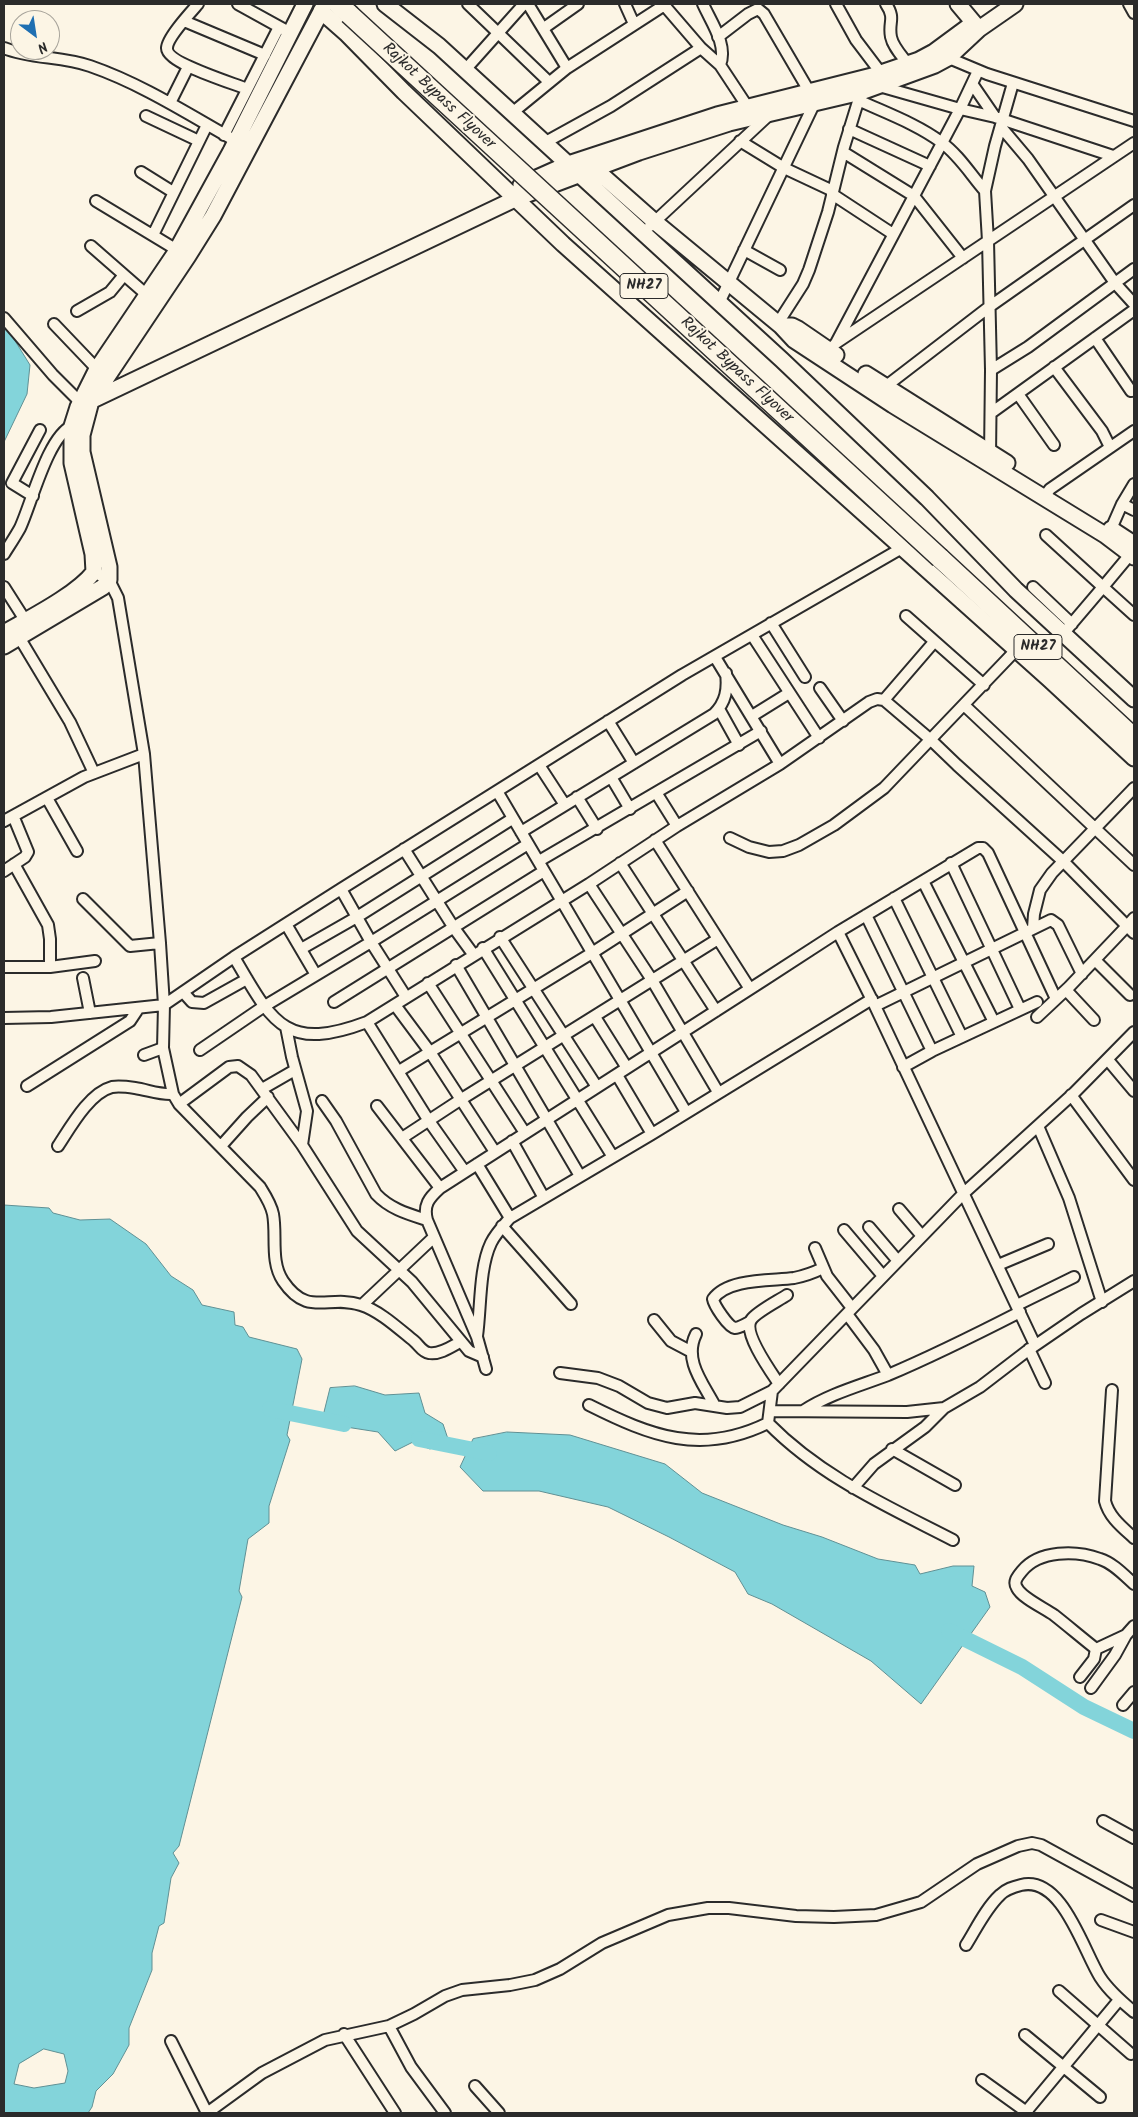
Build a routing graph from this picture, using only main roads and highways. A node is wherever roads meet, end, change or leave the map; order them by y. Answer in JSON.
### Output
{"nodes":[{"id":1,"x":348,"y":7,"type":"edge"},
{"id":2,"x":944,"y":553,"type":"junction"},
{"id":3,"x":1134,"y":721,"type":"edge"},
{"id":4,"x":1134,"y":738,"type":"edge"}],
"edges":[{"from":1,"to":2,"type":"highway","name":"Rajkot Bypass Flyover","number":"NH27"},
{"from":2,"to":3,"type":"highway","name":"Rajkot Bypass Flyover","number":"NH27"},
{"from":2,"to":4,"type":"highway","name":"Rajkot Bypass Flyover","number":"NH27"}]}
